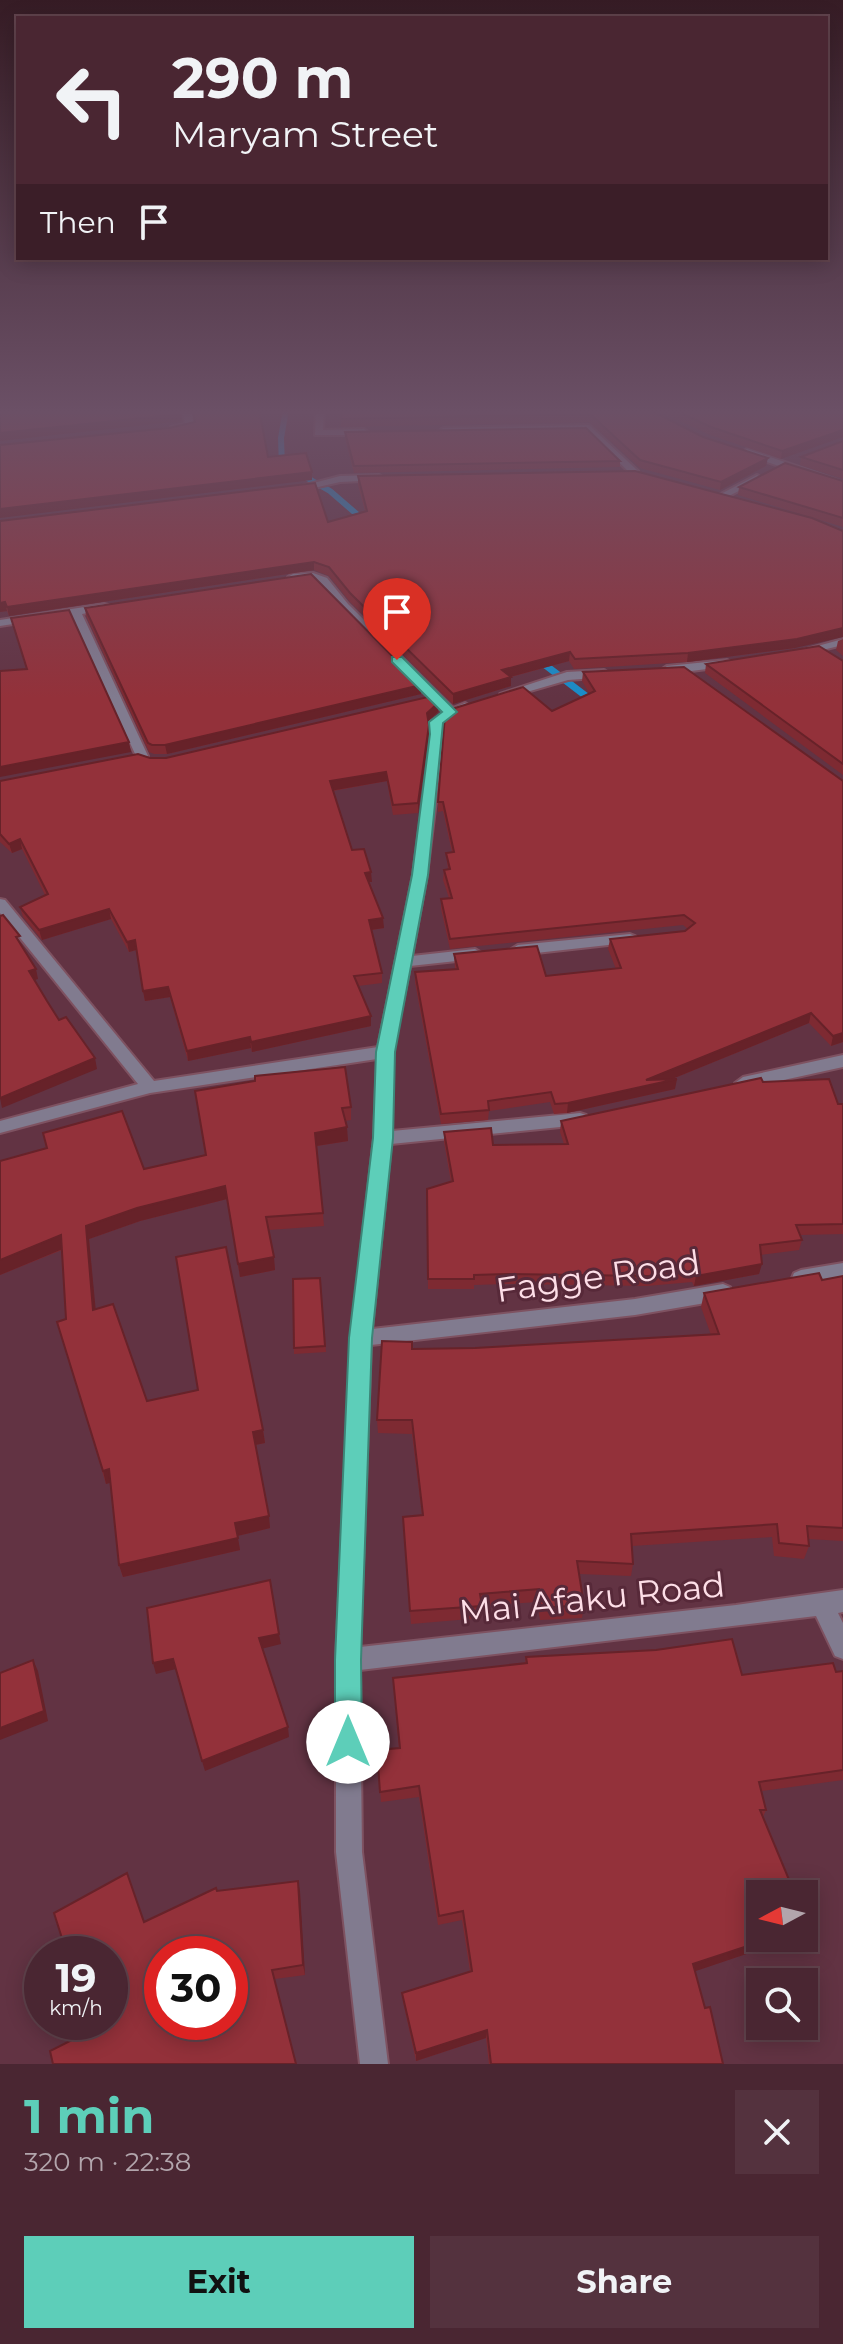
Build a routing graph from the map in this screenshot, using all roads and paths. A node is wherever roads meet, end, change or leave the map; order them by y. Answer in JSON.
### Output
{"nodes":[{"id":1,"x":286,"y":578,"type":"edge"},
{"id":2,"x":120,"y":604,"type":"edge"},
{"id":3,"x":75,"y":611,"type":"junction"},
{"id":4,"x":0,"y":623,"type":"edge"},
{"id":5,"x":843,"y":642,"type":"edge"},
{"id":6,"x":820,"y":648,"type":"junction"},
{"id":7,"x":783,"y":656,"type":"edge"},
{"id":8,"x":832,"y":656,"type":"edge"},
{"id":9,"x":743,"y":661,"type":"edge"},
{"id":10,"x":687,"y":669,"type":"junction"},
{"id":11,"x":657,"y":671,"type":"edge"},
{"id":12,"x":612,"y":673,"type":"edge"},
{"id":13,"x":699,"y":678,"type":"edge"},
{"id":14,"x":420,"y":702,"type":"edge"},
{"id":15,"x":442,"y":705,"type":"junction"},
{"id":16,"x":127,"y":759,"type":"edge"},
{"id":17,"x":0,"y":903,"type":"edge"},
{"id":18,"x":652,"y":936,"type":"edge"},
{"id":19,"x":403,"y":962,"type":"junction"},
{"id":20,"x":385,"y":1052,"type":"junction"},
{"id":21,"x":843,"y":1061,"type":"edge"},
{"id":22,"x":150,"y":1087,"type":"junction"},
{"id":23,"x":720,"y":1088,"type":"edge"},
{"id":24,"x":598,"y":1115,"type":"edge"},
{"id":25,"x":0,"y":1127,"type":"edge"},
{"id":26,"x":383,"y":1138,"type":"junction"},
{"id":27,"x":843,"y":1271,"type":"edge"},
{"id":28,"x":784,"y":1281,"type":"edge"},
{"id":29,"x":739,"y":1289,"type":"edge"},
{"id":30,"x":361,"y":1338,"type":"junction"},
{"id":31,"x":833,"y":1602,"type":"edge"},
{"id":32,"x":843,"y":1648,"type":"edge"},
{"id":33,"x":348,"y":1660,"type":"junction"},
{"id":34,"x":374,"y":2064,"type":"edge"}],
"edges":[{"from":1,"to":15,"type":"street"},
{"from":2,"to":3,"type":"street"},
{"from":3,"to":4,"type":"street"},
{"from":3,"to":16,"type":"street"},
{"from":5,"to":6,"type":"street"},
{"from":6,"to":7,"type":"street"},
{"from":6,"to":8,"type":"street"},
{"from":9,"to":10,"type":"street"},
{"from":10,"to":11,"type":"street"},
{"from":10,"to":13,"type":"street"},
{"from":12,"to":15,"type":"street"},
{"from":14,"to":15,"type":"street"},
{"from":15,"to":19,"type":"street"},
{"from":17,"to":22,"type":"street"},
{"from":18,"to":19,"type":"street"},
{"from":19,"to":20,"type":"street"},
{"from":20,"to":22,"type":"street"},
{"from":20,"to":26,"type":"street"},
{"from":21,"to":23,"type":"street"},
{"from":22,"to":25,"type":"street"},
{"from":24,"to":26,"type":"street"},
{"from":26,"to":30,"type":"street"},
{"from":27,"to":28,"type":"street"},
{"from":29,"to":30,"type":"street","name":"Fagge Road"},
{"from":30,"to":33,"type":"street"},
{"from":31,"to":32,"type":"street"},
{"from":31,"to":33,"type":"street","name":"Mai Afaku Road"},
{"from":33,"to":34,"type":"street"}]}
